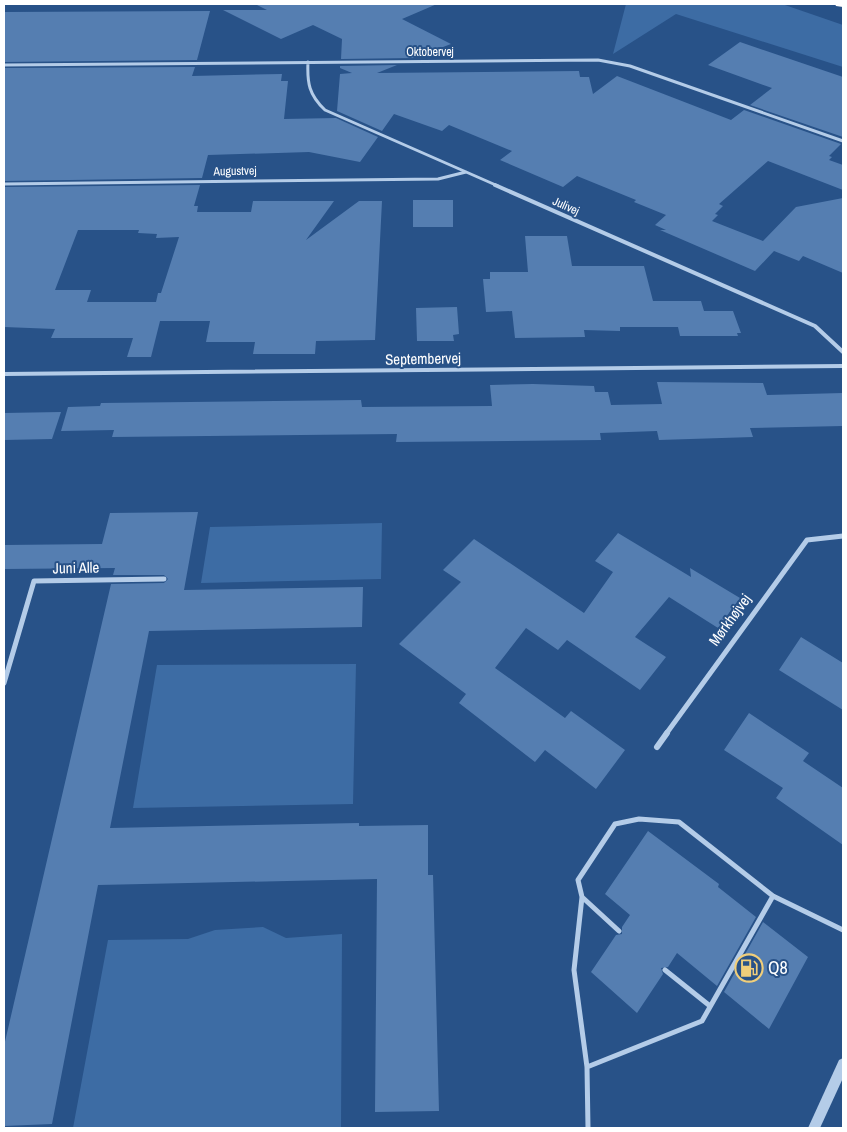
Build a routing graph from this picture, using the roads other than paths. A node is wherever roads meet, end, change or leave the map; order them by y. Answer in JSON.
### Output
{"nodes":[{"id":1,"x":839,"y":4,"type":"edge"},
{"id":2,"x":843,"y":5,"type":"edge"},
{"id":3,"x":308,"y":62,"type":"junction"},
{"id":4,"x":4,"y":65,"type":"edge"},
{"id":5,"x":843,"y":141,"type":"edge"},
{"id":6,"x":466,"y":172,"type":"junction"},
{"id":7,"x":4,"y":184,"type":"edge"},
{"id":8,"x":843,"y":352,"type":"edge"},
{"id":9,"x":843,"y":366,"type":"edge"},
{"id":10,"x":4,"y":374,"type":"edge"},
{"id":11,"x":843,"y":536,"type":"edge"},
{"id":12,"x":164,"y":579,"type":"dead end"},
{"id":13,"x":4,"y":683,"type":"edge"},
{"id":14,"x":657,"y":747,"type":"dead end"},
{"id":15,"x":773,"y":896,"type":"junction"},
{"id":16,"x":582,"y":897,"type":"junction"},
{"id":17,"x":843,"y":930,"type":"edge"},
{"id":18,"x":619,"y":931,"type":"dead end"},
{"id":19,"x":665,"y":970,"type":"dead end"},
{"id":20,"x":710,"y":1006,"type":"junction"},
{"id":21,"x":843,"y":1064,"type":"edge"},
{"id":22,"x":587,"y":1067,"type":"junction"},
{"id":23,"x":588,"y":1128,"type":"edge"},
{"id":24,"x":814,"y":1128,"type":"edge"}],
"edges":[{"from":1,"to":2,"type":"highway"},
{"from":3,"to":4,"type":"street","name":"Oktobervej"},
{"from":3,"to":5,"type":"street","name":"Oktobervej"},
{"from":3,"to":6,"type":"street","name":"Julivej"},
{"from":6,"to":7,"type":"street","name":"Augustvej"},
{"from":6,"to":8,"type":"street","name":"Julivej"},
{"from":9,"to":10,"type":"street","name":"Septembervej"},
{"from":11,"to":14,"type":"street","name":"Mørkhøjvej"},
{"from":12,"to":13,"type":"street","name":"Juni Alle"},
{"from":15,"to":16,"type":"lane"},
{"from":15,"to":17,"type":"lane"},
{"from":15,"to":20,"type":"lane"},
{"from":16,"to":18,"type":"lane"},
{"from":16,"to":22,"type":"lane"},
{"from":19,"to":20,"type":"lane"},
{"from":20,"to":22,"type":"lane"},
{"from":21,"to":24,"type":"street"},
{"from":22,"to":23,"type":"lane"}]}
